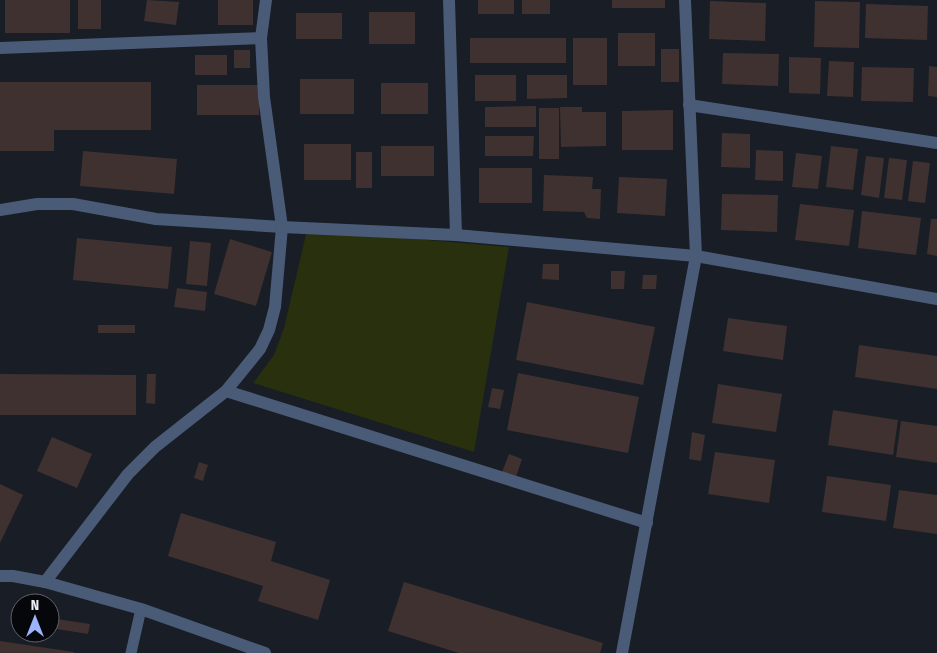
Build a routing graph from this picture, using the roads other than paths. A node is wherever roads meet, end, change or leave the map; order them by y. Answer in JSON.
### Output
{"nodes":[{"id":1,"x":266,"y":0,"type":"edge"},
{"id":2,"x":449,"y":0,"type":"edge"},
{"id":3,"x":685,"y":0,"type":"edge"},
{"id":4,"x":261,"y":38,"type":"junction"},
{"id":5,"x":0,"y":48,"type":"edge"},
{"id":6,"x":689,"y":105,"type":"junction"},
{"id":7,"x":937,"y":142,"type":"edge"},
{"id":8,"x":0,"y":210,"type":"edge"},
{"id":9,"x":282,"y":227,"type":"junction"},
{"id":10,"x":456,"y":235,"type":"junction"},
{"id":11,"x":696,"y":256,"type":"junction"},
{"id":12,"x":937,"y":299,"type":"edge"},
{"id":13,"x":226,"y":391,"type":"junction"},
{"id":14,"x":648,"y":523,"type":"junction"},
{"id":15,"x":0,"y":576,"type":"edge"},
{"id":16,"x":45,"y":582,"type":"junction"},
{"id":17,"x":141,"y":609,"type":"junction"},
{"id":18,"x":131,"y":653,"type":"edge"},
{"id":19,"x":265,"y":653,"type":"edge"},
{"id":20,"x":622,"y":653,"type":"edge"}],
"edges":[{"from":1,"to":4,"type":"street"},
{"from":2,"to":10,"type":"street"},
{"from":3,"to":6,"type":"street"},
{"from":4,"to":5,"type":"street"},
{"from":4,"to":9,"type":"street"},
{"from":6,"to":7,"type":"street"},
{"from":6,"to":11,"type":"street"},
{"from":8,"to":9,"type":"street"},
{"from":9,"to":10,"type":"street"},
{"from":9,"to":13,"type":"street"},
{"from":10,"to":11,"type":"street"},
{"from":11,"to":12,"type":"street"},
{"from":11,"to":14,"type":"street"},
{"from":13,"to":14,"type":"street"},
{"from":13,"to":16,"type":"street"},
{"from":14,"to":20,"type":"street"},
{"from":15,"to":16,"type":"street"},
{"from":16,"to":17,"type":"street"},
{"from":17,"to":18,"type":"lane"},
{"from":17,"to":19,"type":"street"}]}
